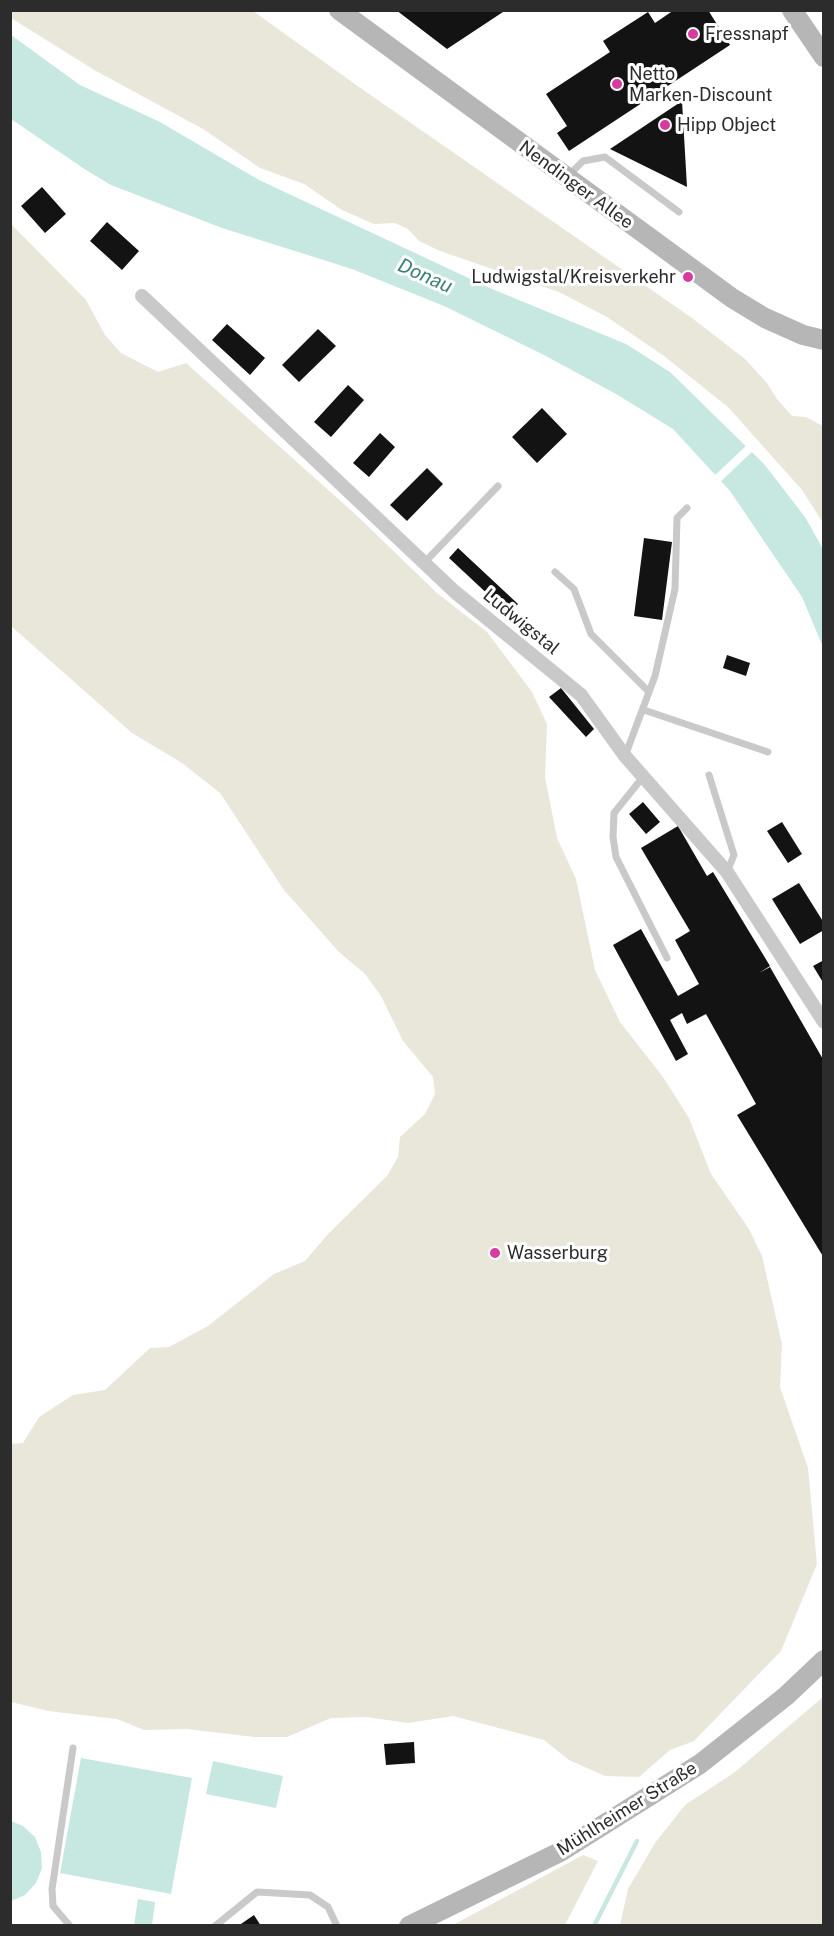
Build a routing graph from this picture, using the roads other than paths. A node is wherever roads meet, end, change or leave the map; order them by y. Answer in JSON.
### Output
{"nodes":[{"id":1,"x":339,"y":10,"type":"edge"},
{"id":2,"x":792,"y":10,"type":"edge"},
{"id":3,"x":824,"y":57,"type":"edge"},
{"id":4,"x":566,"y":178,"type":"junction"},
{"id":5,"x":679,"y":212,"type":"dead end"},
{"id":6,"x":142,"y":296,"type":"dead end"},
{"id":7,"x":824,"y":340,"type":"edge"},
{"id":8,"x":498,"y":486,"type":"dead end"},
{"id":9,"x":687,"y":508,"type":"dead end"},
{"id":10,"x":424,"y":563,"type":"junction"},
{"id":11,"x":555,"y":572,"type":"dead end"},
{"id":12,"x":649,"y":692,"type":"junction"},
{"id":13,"x":644,"y":710,"type":"junction"},
{"id":14,"x":768,"y":752,"type":"dead end"},
{"id":15,"x":624,"y":756,"type":"junction"},
{"id":16,"x":709,"y":775,"type":"dead end"},
{"id":17,"x":643,"y":777,"type":"junction"},
{"id":18,"x":727,"y":872,"type":"junction"},
{"id":19,"x":667,"y":958,"type":"dead end"},
{"id":20,"x":824,"y":1022,"type":"edge"},
{"id":21,"x":824,"y":1660,"type":"edge"},
{"id":22,"x":73,"y":1748,"type":"dead end"},
{"id":23,"x":70,"y":1926,"type":"edge"},
{"id":24,"x":215,"y":1926,"type":"edge"},
{"id":25,"x":337,"y":1926,"type":"edge"},
{"id":26,"x":409,"y":1926,"type":"edge"}],
"edges":[{"from":1,"to":4,"type":"street","name":"Nendinger Allee"},
{"from":2,"to":3,"type":"street"},
{"from":4,"to":5,"type":"lane"},
{"from":4,"to":7,"type":"street","name":"Nendinger Allee"},
{"from":6,"to":10,"type":"street","name":"Ludwigstal"},
{"from":8,"to":10,"type":"lane"},
{"from":9,"to":12,"type":"lane"},
{"from":10,"to":15,"type":"street","name":"Ludwigstal"},
{"from":11,"to":12,"type":"lane"},
{"from":12,"to":13,"type":"lane"},
{"from":13,"to":14,"type":"lane"},
{"from":13,"to":15,"type":"lane"},
{"from":15,"to":17,"type":"street","name":"Ludwigstal"},
{"from":16,"to":18,"type":"lane"},
{"from":17,"to":18,"type":"street","name":"Ludwigstal"},
{"from":17,"to":19,"type":"lane"},
{"from":18,"to":20,"type":"street","name":"Ludwigstal"},
{"from":21,"to":26,"type":"street","name":"Mühlheimer Straße"},
{"from":22,"to":23,"type":"lane"},
{"from":24,"to":25,"type":"lane"}]}
